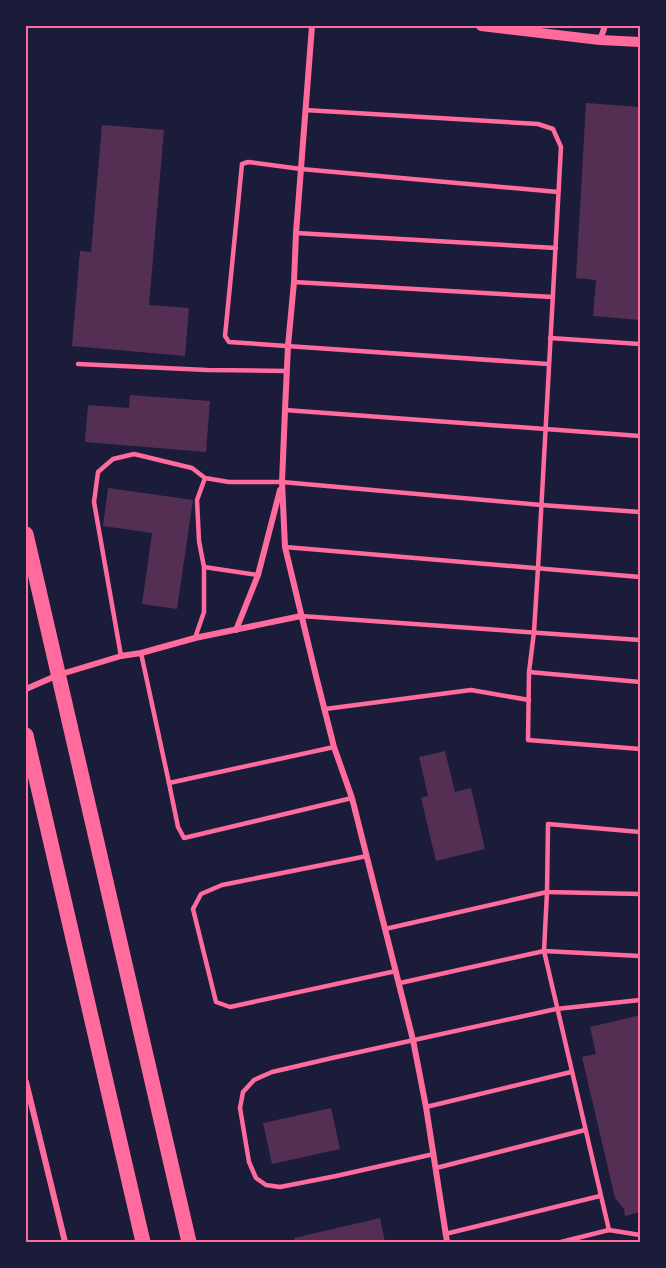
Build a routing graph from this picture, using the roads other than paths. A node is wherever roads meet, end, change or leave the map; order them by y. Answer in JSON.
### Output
{"nodes":[{"id":1,"x":312,"y":26,"type":"edge"},
{"id":2,"x":481,"y":26,"type":"edge"},
{"id":3,"x":605,"y":26,"type":"edge"},
{"id":4,"x":600,"y":40,"type":"junction"},
{"id":5,"x":640,"y":42,"type":"edge"},
{"id":6,"x":305,"y":110,"type":"junction"},
{"id":7,"x":301,"y":169,"type":"junction"},
{"id":8,"x":558,"y":192,"type":"junction"},
{"id":9,"x":296,"y":233,"type":"junction"},
{"id":10,"x":556,"y":248,"type":"junction"},
{"id":11,"x":294,"y":282,"type":"junction"},
{"id":12,"x":552,"y":297,"type":"junction"},
{"id":13,"x":550,"y":338,"type":"junction"},
{"id":14,"x":640,"y":344,"type":"edge"},
{"id":15,"x":288,"y":346,"type":"junction"},
{"id":16,"x":78,"y":364,"type":"dead end"},
{"id":17,"x":548,"y":364,"type":"junction"},
{"id":18,"x":287,"y":371,"type":"junction"},
{"id":19,"x":285,"y":410,"type":"junction"},
{"id":20,"x":545,"y":428,"type":"junction"},
{"id":21,"x":640,"y":435,"type":"edge"},
{"id":22,"x":205,"y":478,"type":"junction"},
{"id":23,"x":282,"y":482,"type":"junction"},
{"id":24,"x":541,"y":505,"type":"junction"},
{"id":25,"x":640,"y":512,"type":"edge"},
{"id":26,"x":26,"y":534,"type":"edge"},
{"id":27,"x":285,"y":547,"type":"junction"},
{"id":28,"x":204,"y":567,"type":"junction"},
{"id":29,"x":538,"y":568,"type":"junction"},
{"id":30,"x":258,"y":575,"type":"junction"},
{"id":31,"x":640,"y":577,"type":"edge"},
{"id":32,"x":301,"y":616,"type":"junction"},
{"id":33,"x":236,"y":630,"type":"junction"},
{"id":34,"x":534,"y":632,"type":"junction"},
{"id":35,"x":195,"y":638,"type":"junction"},
{"id":36,"x":640,"y":640,"type":"edge"},
{"id":37,"x":141,"y":653,"type":"junction"},
{"id":38,"x":121,"y":656,"type":"junction"},
{"id":39,"x":530,"y":672,"type":"junction"},
{"id":40,"x":58,"y":675,"type":"junction"},
{"id":41,"x":640,"y":682,"type":"edge"},
{"id":42,"x":26,"y":689,"type":"edge"},
{"id":43,"x":529,"y":700,"type":"junction"},
{"id":44,"x":325,"y":709,"type":"junction"},
{"id":45,"x":26,"y":735,"type":"edge"},
{"id":46,"x":334,"y":747,"type":"junction"},
{"id":47,"x":640,"y":749,"type":"edge"},
{"id":48,"x":169,"y":783,"type":"junction"},
{"id":49,"x":352,"y":798,"type":"junction"},
{"id":50,"x":640,"y":832,"type":"edge"},
{"id":51,"x":367,"y":856,"type":"junction"},
{"id":52,"x":547,"y":892,"type":"junction"},
{"id":53,"x":640,"y":894,"type":"edge"},
{"id":54,"x":385,"y":928,"type":"junction"},
{"id":55,"x":544,"y":951,"type":"junction"},
{"id":56,"x":640,"y":956,"type":"edge"},
{"id":57,"x":396,"y":971,"type":"junction"},
{"id":58,"x":400,"y":983,"type":"junction"},
{"id":59,"x":640,"y":1000,"type":"edge"},
{"id":60,"x":556,"y":1009,"type":"junction"},
{"id":61,"x":413,"y":1040,"type":"junction"},
{"id":62,"x":571,"y":1072,"type":"junction"},
{"id":63,"x":26,"y":1082,"type":"edge"},
{"id":64,"x":28,"y":1100,"type":"edge"},
{"id":65,"x":426,"y":1107,"type":"junction"},
{"id":66,"x":585,"y":1130,"type":"junction"},
{"id":67,"x":434,"y":1154,"type":"junction"},
{"id":68,"x":436,"y":1168,"type":"junction"},
{"id":69,"x":600,"y":1196,"type":"junction"},
{"id":70,"x":609,"y":1230,"type":"junction"},
{"id":71,"x":445,"y":1234,"type":"junction"},
{"id":72,"x":640,"y":1235,"type":"edge"},
{"id":73,"x":65,"y":1242,"type":"edge"},
{"id":74,"x":143,"y":1242,"type":"edge"},
{"id":75,"x":189,"y":1242,"type":"edge"},
{"id":76,"x":447,"y":1242,"type":"edge"},
{"id":77,"x":561,"y":1242,"type":"edge"}],
"edges":[{"from":1,"to":6,"type":"street"},
{"from":2,"to":4,"type":"street"},
{"from":3,"to":4,"type":"street"},
{"from":4,"to":5,"type":"street"},
{"from":6,"to":7,"type":"street"},
{"from":6,"to":8,"type":"lane"},
{"from":7,"to":8,"type":"lane"},
{"from":7,"to":9,"type":"street"},
{"from":7,"to":15,"type":"lane"},
{"from":8,"to":10,"type":"lane"},
{"from":9,"to":10,"type":"lane"},
{"from":9,"to":11,"type":"street"},
{"from":10,"to":12,"type":"lane"},
{"from":11,"to":12,"type":"lane"},
{"from":11,"to":15,"type":"street"},
{"from":12,"to":13,"type":"lane"},
{"from":13,"to":14,"type":"lane"},
{"from":13,"to":17,"type":"lane"},
{"from":15,"to":17,"type":"lane"},
{"from":15,"to":18,"type":"street"},
{"from":16,"to":18,"type":"lane"},
{"from":17,"to":20,"type":"lane"},
{"from":18,"to":19,"type":"street"},
{"from":19,"to":20,"type":"lane"},
{"from":19,"to":23,"type":"street"},
{"from":20,"to":21,"type":"lane"},
{"from":20,"to":24,"type":"lane"},
{"from":22,"to":23,"type":"lane"},
{"from":22,"to":28,"type":"lane"},
{"from":22,"to":38,"type":"lane"},
{"from":23,"to":24,"type":"lane"},
{"from":23,"to":27,"type":"street"},
{"from":23,"to":30,"type":"street"},
{"from":24,"to":25,"type":"lane"},
{"from":24,"to":29,"type":"lane"},
{"from":26,"to":40,"type":"main road"},
{"from":27,"to":29,"type":"lane"},
{"from":27,"to":32,"type":"street"},
{"from":28,"to":30,"type":"lane"},
{"from":28,"to":35,"type":"lane"},
{"from":29,"to":31,"type":"lane"},
{"from":29,"to":34,"type":"lane"},
{"from":30,"to":33,"type":"street"},
{"from":32,"to":33,"type":"street"},
{"from":32,"to":34,"type":"lane"},
{"from":32,"to":44,"type":"street"},
{"from":33,"to":35,"type":"street"},
{"from":34,"to":36,"type":"lane"},
{"from":34,"to":39,"type":"lane"},
{"from":35,"to":37,"type":"street"},
{"from":37,"to":38,"type":"street"},
{"from":37,"to":48,"type":"lane"},
{"from":38,"to":40,"type":"street"},
{"from":39,"to":41,"type":"lane"},
{"from":39,"to":43,"type":"lane"},
{"from":40,"to":42,"type":"street"},
{"from":40,"to":75,"type":"main road"},
{"from":43,"to":44,"type":"lane"},
{"from":43,"to":47,"type":"lane"},
{"from":44,"to":46,"type":"street"},
{"from":45,"to":74,"type":"main road"},
{"from":46,"to":48,"type":"lane"},
{"from":46,"to":49,"type":"street"},
{"from":48,"to":49,"type":"lane"},
{"from":49,"to":51,"type":"street"},
{"from":50,"to":52,"type":"lane"},
{"from":51,"to":54,"type":"street"},
{"from":51,"to":57,"type":"lane"},
{"from":52,"to":53,"type":"lane"},
{"from":52,"to":54,"type":"lane"},
{"from":52,"to":55,"type":"lane"},
{"from":54,"to":57,"type":"street"},
{"from":55,"to":56,"type":"lane"},
{"from":55,"to":58,"type":"lane"},
{"from":55,"to":60,"type":"lane"},
{"from":57,"to":58,"type":"street"},
{"from":58,"to":61,"type":"street"},
{"from":59,"to":60,"type":"lane"},
{"from":60,"to":61,"type":"lane"},
{"from":60,"to":62,"type":"lane"},
{"from":61,"to":65,"type":"street"},
{"from":61,"to":67,"type":"lane"},
{"from":62,"to":65,"type":"lane"},
{"from":62,"to":66,"type":"lane"},
{"from":63,"to":64,"type":"street"},
{"from":64,"to":73,"type":"street"},
{"from":65,"to":67,"type":"street"},
{"from":66,"to":68,"type":"lane"},
{"from":66,"to":69,"type":"lane"},
{"from":67,"to":68,"type":"street"},
{"from":68,"to":71,"type":"street"},
{"from":69,"to":70,"type":"lane"},
{"from":69,"to":71,"type":"lane"},
{"from":70,"to":72,"type":"lane"},
{"from":70,"to":77,"type":"lane"},
{"from":71,"to":76,"type":"street"}]}
